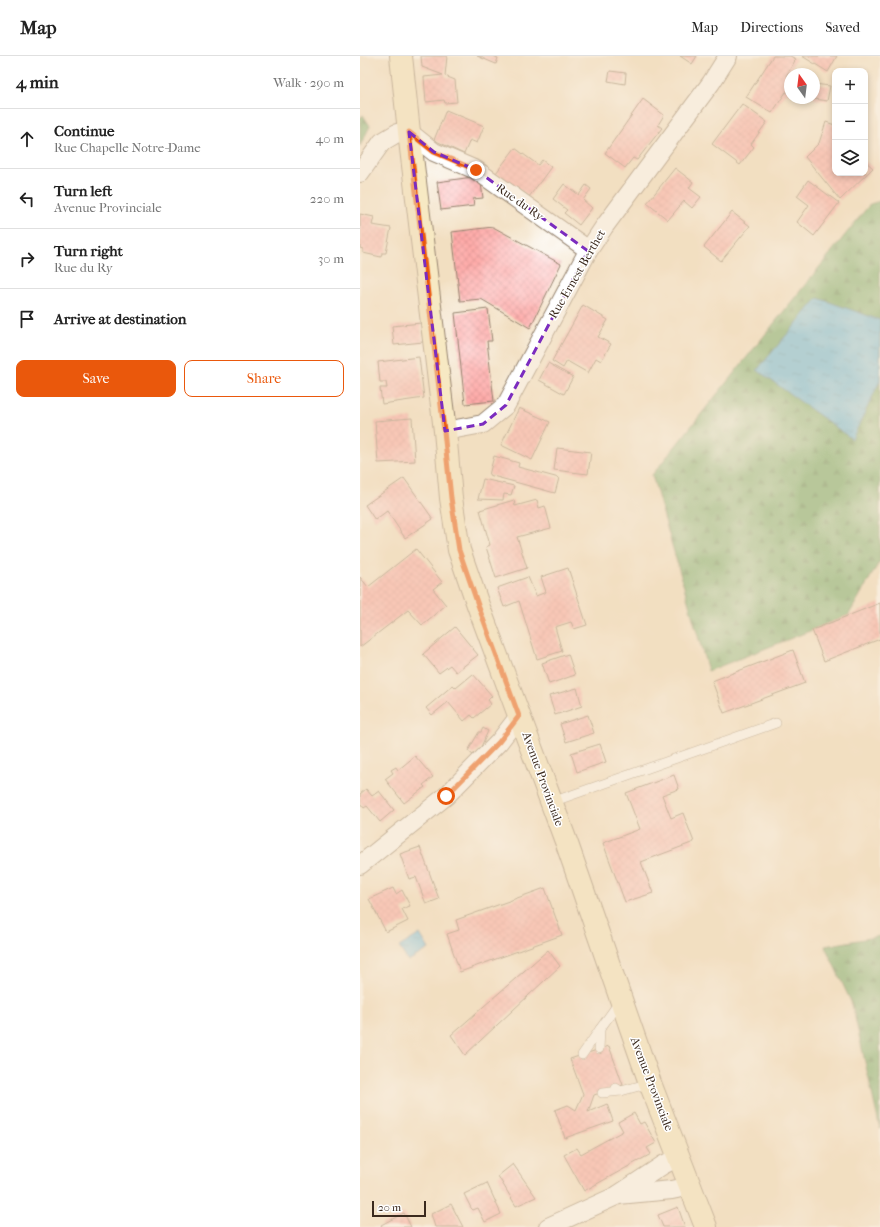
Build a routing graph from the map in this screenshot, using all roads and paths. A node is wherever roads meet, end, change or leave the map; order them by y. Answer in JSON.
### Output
{"nodes":[{"id":1,"x":401,"y":56,"type":"edge"},
{"id":2,"x":728,"y":56,"type":"edge"},
{"id":3,"x":409,"y":132,"type":"junction"},
{"id":4,"x":360,"y":173,"type":"edge"},
{"id":5,"x":588,"y":251,"type":"junction"},
{"id":6,"x":444,"y":431,"type":"junction"},
{"id":7,"x":519,"y":716,"type":"junction"},
{"id":8,"x":776,"y":723,"type":"dead end"},
{"id":9,"x":552,"y":802,"type":"junction"},
{"id":10,"x":360,"y":865,"type":"edge"},
{"id":11,"x":621,"y":999,"type":"junction"},
{"id":12,"x":600,"y":1029,"type":"junction"},
{"id":13,"x":599,"y":1049,"type":"dead end"},
{"id":14,"x":582,"y":1055,"type":"dead end"},
{"id":15,"x":650,"y":1083,"type":"junction"},
{"id":16,"x":602,"y":1093,"type":"dead end"},
{"id":17,"x":679,"y":1157,"type":"junction"},
{"id":18,"x":691,"y":1186,"type":"junction"},
{"id":19,"x":616,"y":1196,"type":"junction"},
{"id":20,"x":548,"y":1227,"type":"edge"},
{"id":21,"x":706,"y":1227,"type":"edge"}],
"edges":[{"from":1,"to":3,"type":"main road","name":"Avenue Provinciale"},
{"from":2,"to":5,"type":"street","name":"Rue Ernest Berthet"},
{"from":3,"to":4,"type":"street"},
{"from":3,"to":5,"type":"street","name":"Rue du Ry"},
{"from":3,"to":6,"type":"main road","name":"Avenue Provinciale"},
{"from":5,"to":6,"type":"street","name":"Rue Ernest Berthet"},
{"from":6,"to":7,"type":"main road","name":"Avenue Provinciale"},
{"from":7,"to":9,"type":"main road","name":"Avenue Provinciale"},
{"from":7,"to":10,"type":"street"},
{"from":8,"to":9,"type":"lane"},
{"from":9,"to":11,"type":"main road","name":"Avenue Provinciale"},
{"from":11,"to":12,"type":"lane"},
{"from":11,"to":15,"type":"main road","name":"Avenue Provinciale"},
{"from":12,"to":13,"type":"lane"},
{"from":12,"to":14,"type":"lane"},
{"from":15,"to":16,"type":"lane"},
{"from":15,"to":17,"type":"main road","name":"Avenue Provinciale"},
{"from":17,"to":18,"type":"main road","name":"Avenue Provinciale"},
{"from":17,"to":19,"type":"street"},
{"from":18,"to":19,"type":"street"},
{"from":18,"to":21,"type":"main road","name":"Avenue Provinciale"},
{"from":19,"to":20,"type":"street"}]}
